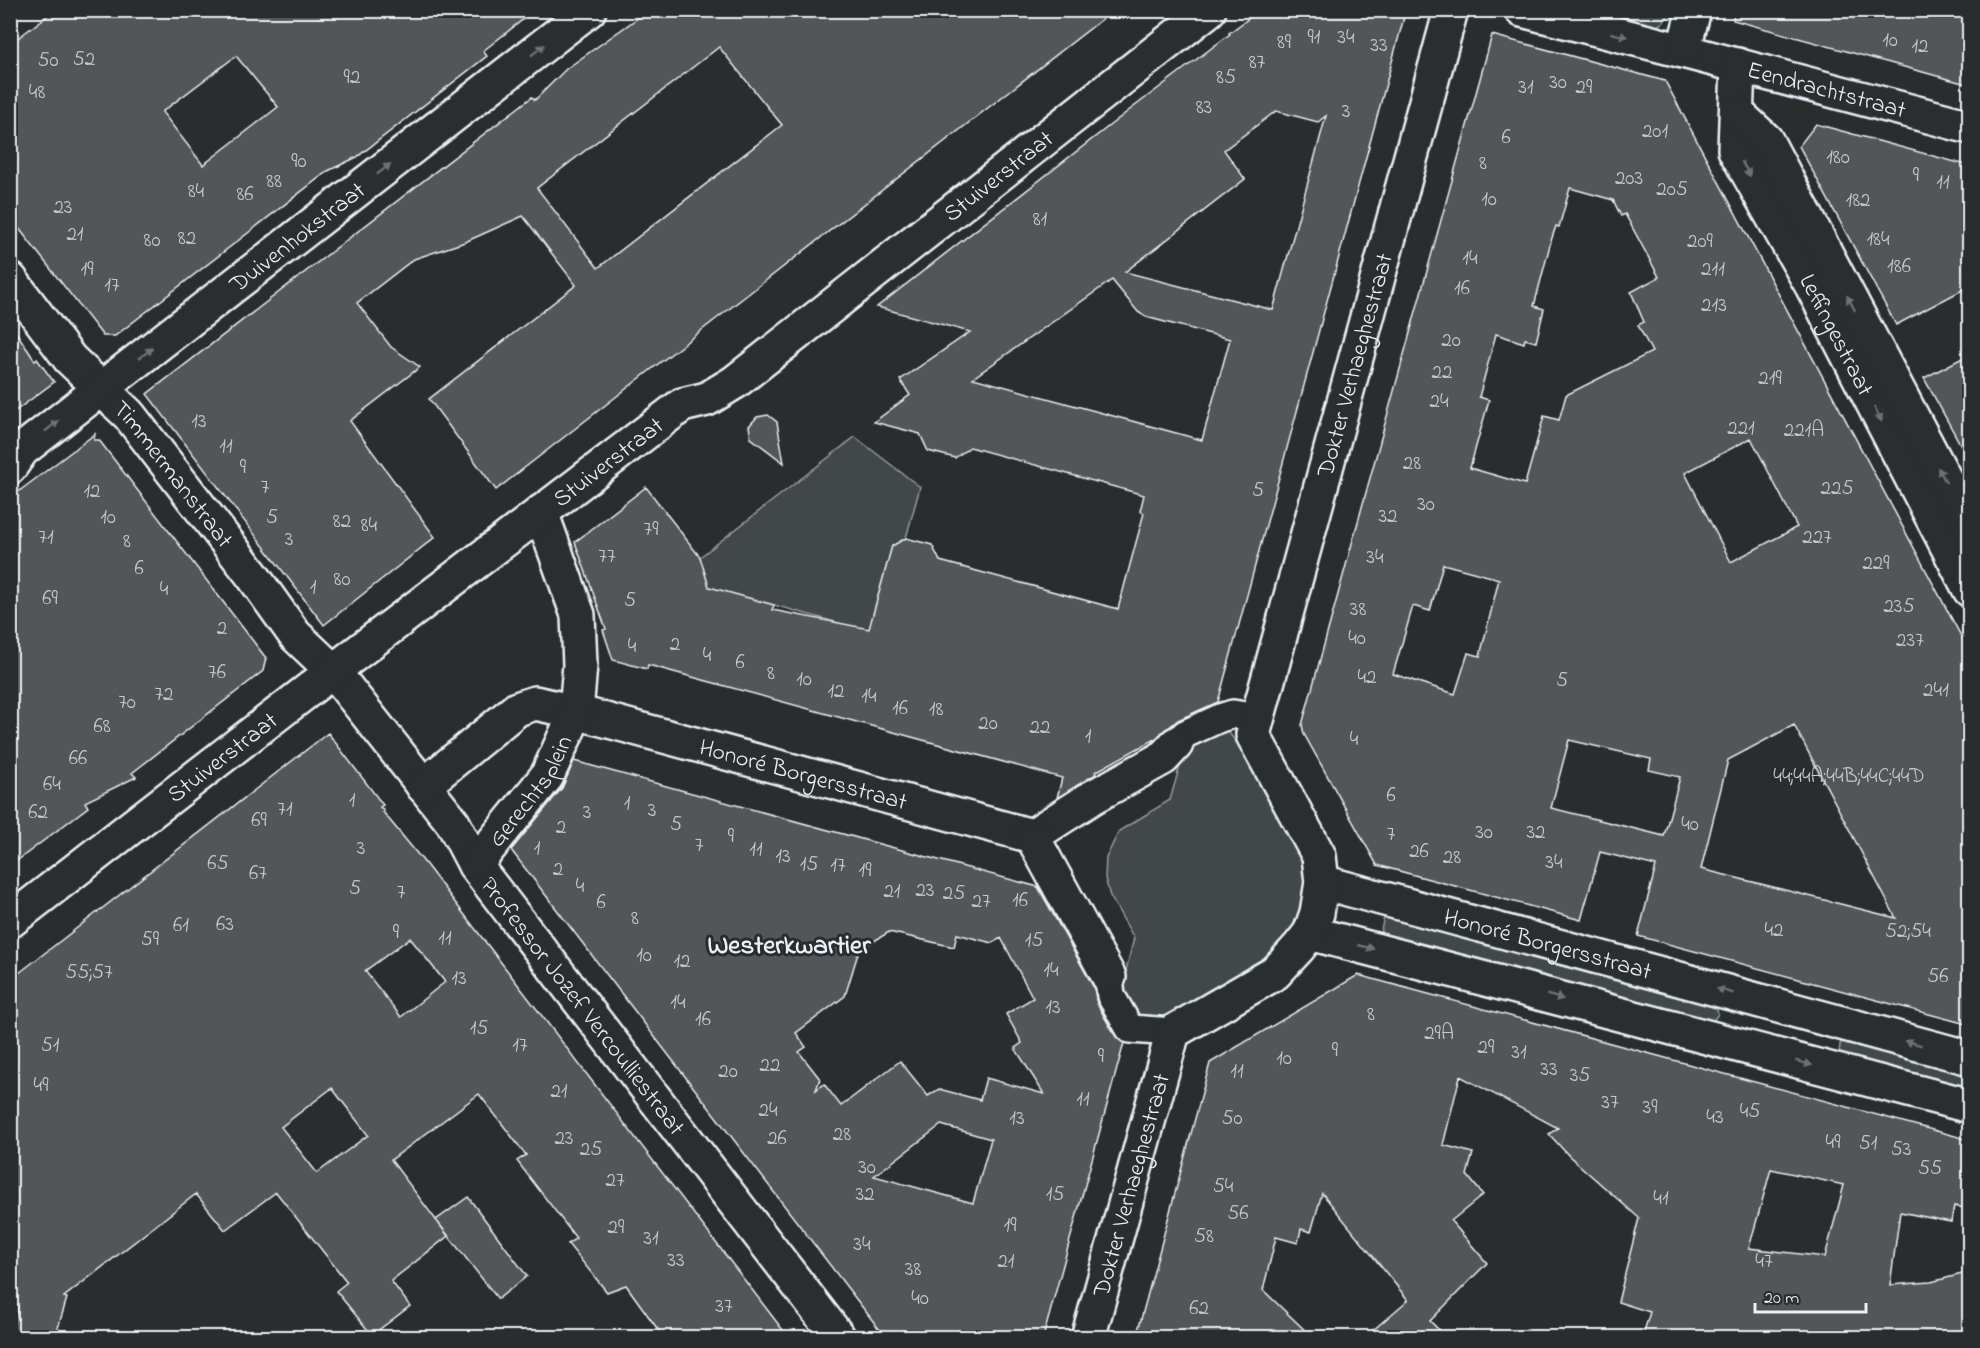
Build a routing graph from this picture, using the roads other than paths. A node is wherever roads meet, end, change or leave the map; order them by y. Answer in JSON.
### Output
{"nodes":[{"id":1,"x":589,"y":10,"type":"edge"},
{"id":2,"x":1209,"y":10,"type":"edge"},
{"id":3,"x":1451,"y":10,"type":"edge"},
{"id":4,"x":1522,"y":10,"type":"edge"},
{"id":5,"x":1694,"y":10,"type":"edge"},
{"id":6,"x":1683,"y":51,"type":"junction"},
{"id":7,"x":1738,"y":65,"type":"junction"},
{"id":8,"x":1737,"y":113,"type":"junction"},
{"id":9,"x":1970,"y":127,"type":"edge"},
{"id":10,"x":10,"y":279,"type":"edge"},
{"id":11,"x":100,"y":388,"type":"junction"},
{"id":12,"x":10,"y":467,"type":"edge"},
{"id":13,"x":541,"y":512,"type":"junction"},
{"id":14,"x":1970,"y":527,"type":"edge"},
{"id":15,"x":1960,"y":549,"type":"edge"},
{"id":16,"x":1970,"y":590,"type":"edge"},
{"id":17,"x":333,"y":671,"type":"junction"},
{"id":18,"x":576,"y":712,"type":"junction"},
{"id":19,"x":1258,"y":718,"type":"junction"},
{"id":20,"x":1176,"y":744,"type":"joint"},
{"id":21,"x":423,"y":786,"type":"junction"},
{"id":22,"x":1032,"y":836,"type":"junction"},
{"id":23,"x":476,"y":865,"type":"junction"},
{"id":24,"x":1322,"y":882,"type":"junction"},
{"id":25,"x":10,"y":921,"type":"edge"},
{"id":26,"x":1310,"y":933,"type":"junction"},
{"id":27,"x":1110,"y":977,"type":"joint"},
{"id":28,"x":1773,"y":1004,"type":"junction"},
{"id":29,"x":1173,"y":1032,"type":"junction"},
{"id":30,"x":1761,"y":1052,"type":"junction"},
{"id":31,"x":1970,"y":1058,"type":"edge"},
{"id":32,"x":1970,"y":1106,"type":"edge"},
{"id":33,"x":839,"y":1338,"type":"edge"},
{"id":34,"x":1088,"y":1338,"type":"edge"}],
"edges":[{"from":11,"to":1,"type":"street","name":"Duivenhokstraat","one_way":true},
{"from":2,"to":13,"type":"street","name":"Stuiverstraat"},
{"from":3,"to":19,"type":"street","name":"Dokter Verhaeghestraat"},
{"from":4,"to":6,"type":"street","name":"Eendrachtstraat","one_way":true},
{"from":5,"to":6,"type":"street"},
{"from":6,"to":7,"type":"street","name":"Eendrachtstraat"},
{"from":7,"to":8,"type":"street","name":"Leffingestraat"},
{"from":7,"to":9,"type":"street","name":"Eendrachtstraat"},
{"from":14,"to":8,"type":"street","name":"Leffingestraat","one_way":true},
{"from":8,"to":15,"type":"street","name":"Leffingestraat","one_way":true},
{"from":10,"to":11,"type":"street","name":"Timmermanstraat"},
{"from":12,"to":11,"type":"street","name":"Duivenhokstraat","one_way":true},
{"from":11,"to":17,"type":"street","name":"Timmermanstraat"},
{"from":13,"to":17,"type":"street","name":"Stuiverstraat"},
{"from":13,"to":18,"type":"street","name":"Gerechtsplein"},
{"from":15,"to":16,"type":"street","name":"Leffingestraat"},
{"from":17,"to":21,"type":"street","name":"Professor Jozef Vercoulliestraat"},
{"from":17,"to":25,"type":"street","name":"Stuiverstraat"},
{"from":18,"to":21,"type":"street","name":"Gerechtsplein"},
{"from":18,"to":22,"type":"street","name":"Honoré Borgersstraat"},
{"from":18,"to":23,"type":"street","name":"Gerechtsplein"},
{"from":19,"to":20,"type":"street"},
{"from":19,"to":24,"type":"street","name":"Dokter Verhaeghestraat"},
{"from":20,"to":22,"type":"street"},
{"from":21,"to":23,"type":"street","name":"Professor Jozef Vercoulliestraat"},
{"from":22,"to":27,"type":"street"},
{"from":23,"to":33,"type":"street","name":"Professor Jozef Vercoulliestraat"},
{"from":24,"to":26,"type":"street","name":"Dokter Verhaeghestraat"},
{"from":28,"to":24,"type":"street","name":"Honoré Borgersstraat","one_way":true},
{"from":26,"to":29,"type":"street"},
{"from":26,"to":30,"type":"street","name":"Honoré Borgersstraat","one_way":true},
{"from":27,"to":29,"type":"street"},
{"from":28,"to":30,"type":"street"},
{"from":31,"to":28,"type":"street","name":"Honoré Borgersstraat","one_way":true},
{"from":29,"to":34,"type":"street","name":"Dokter Verhaeghestraat"},
{"from":30,"to":32,"type":"street","name":"Honoré Borgersstraat","one_way":true}]}
